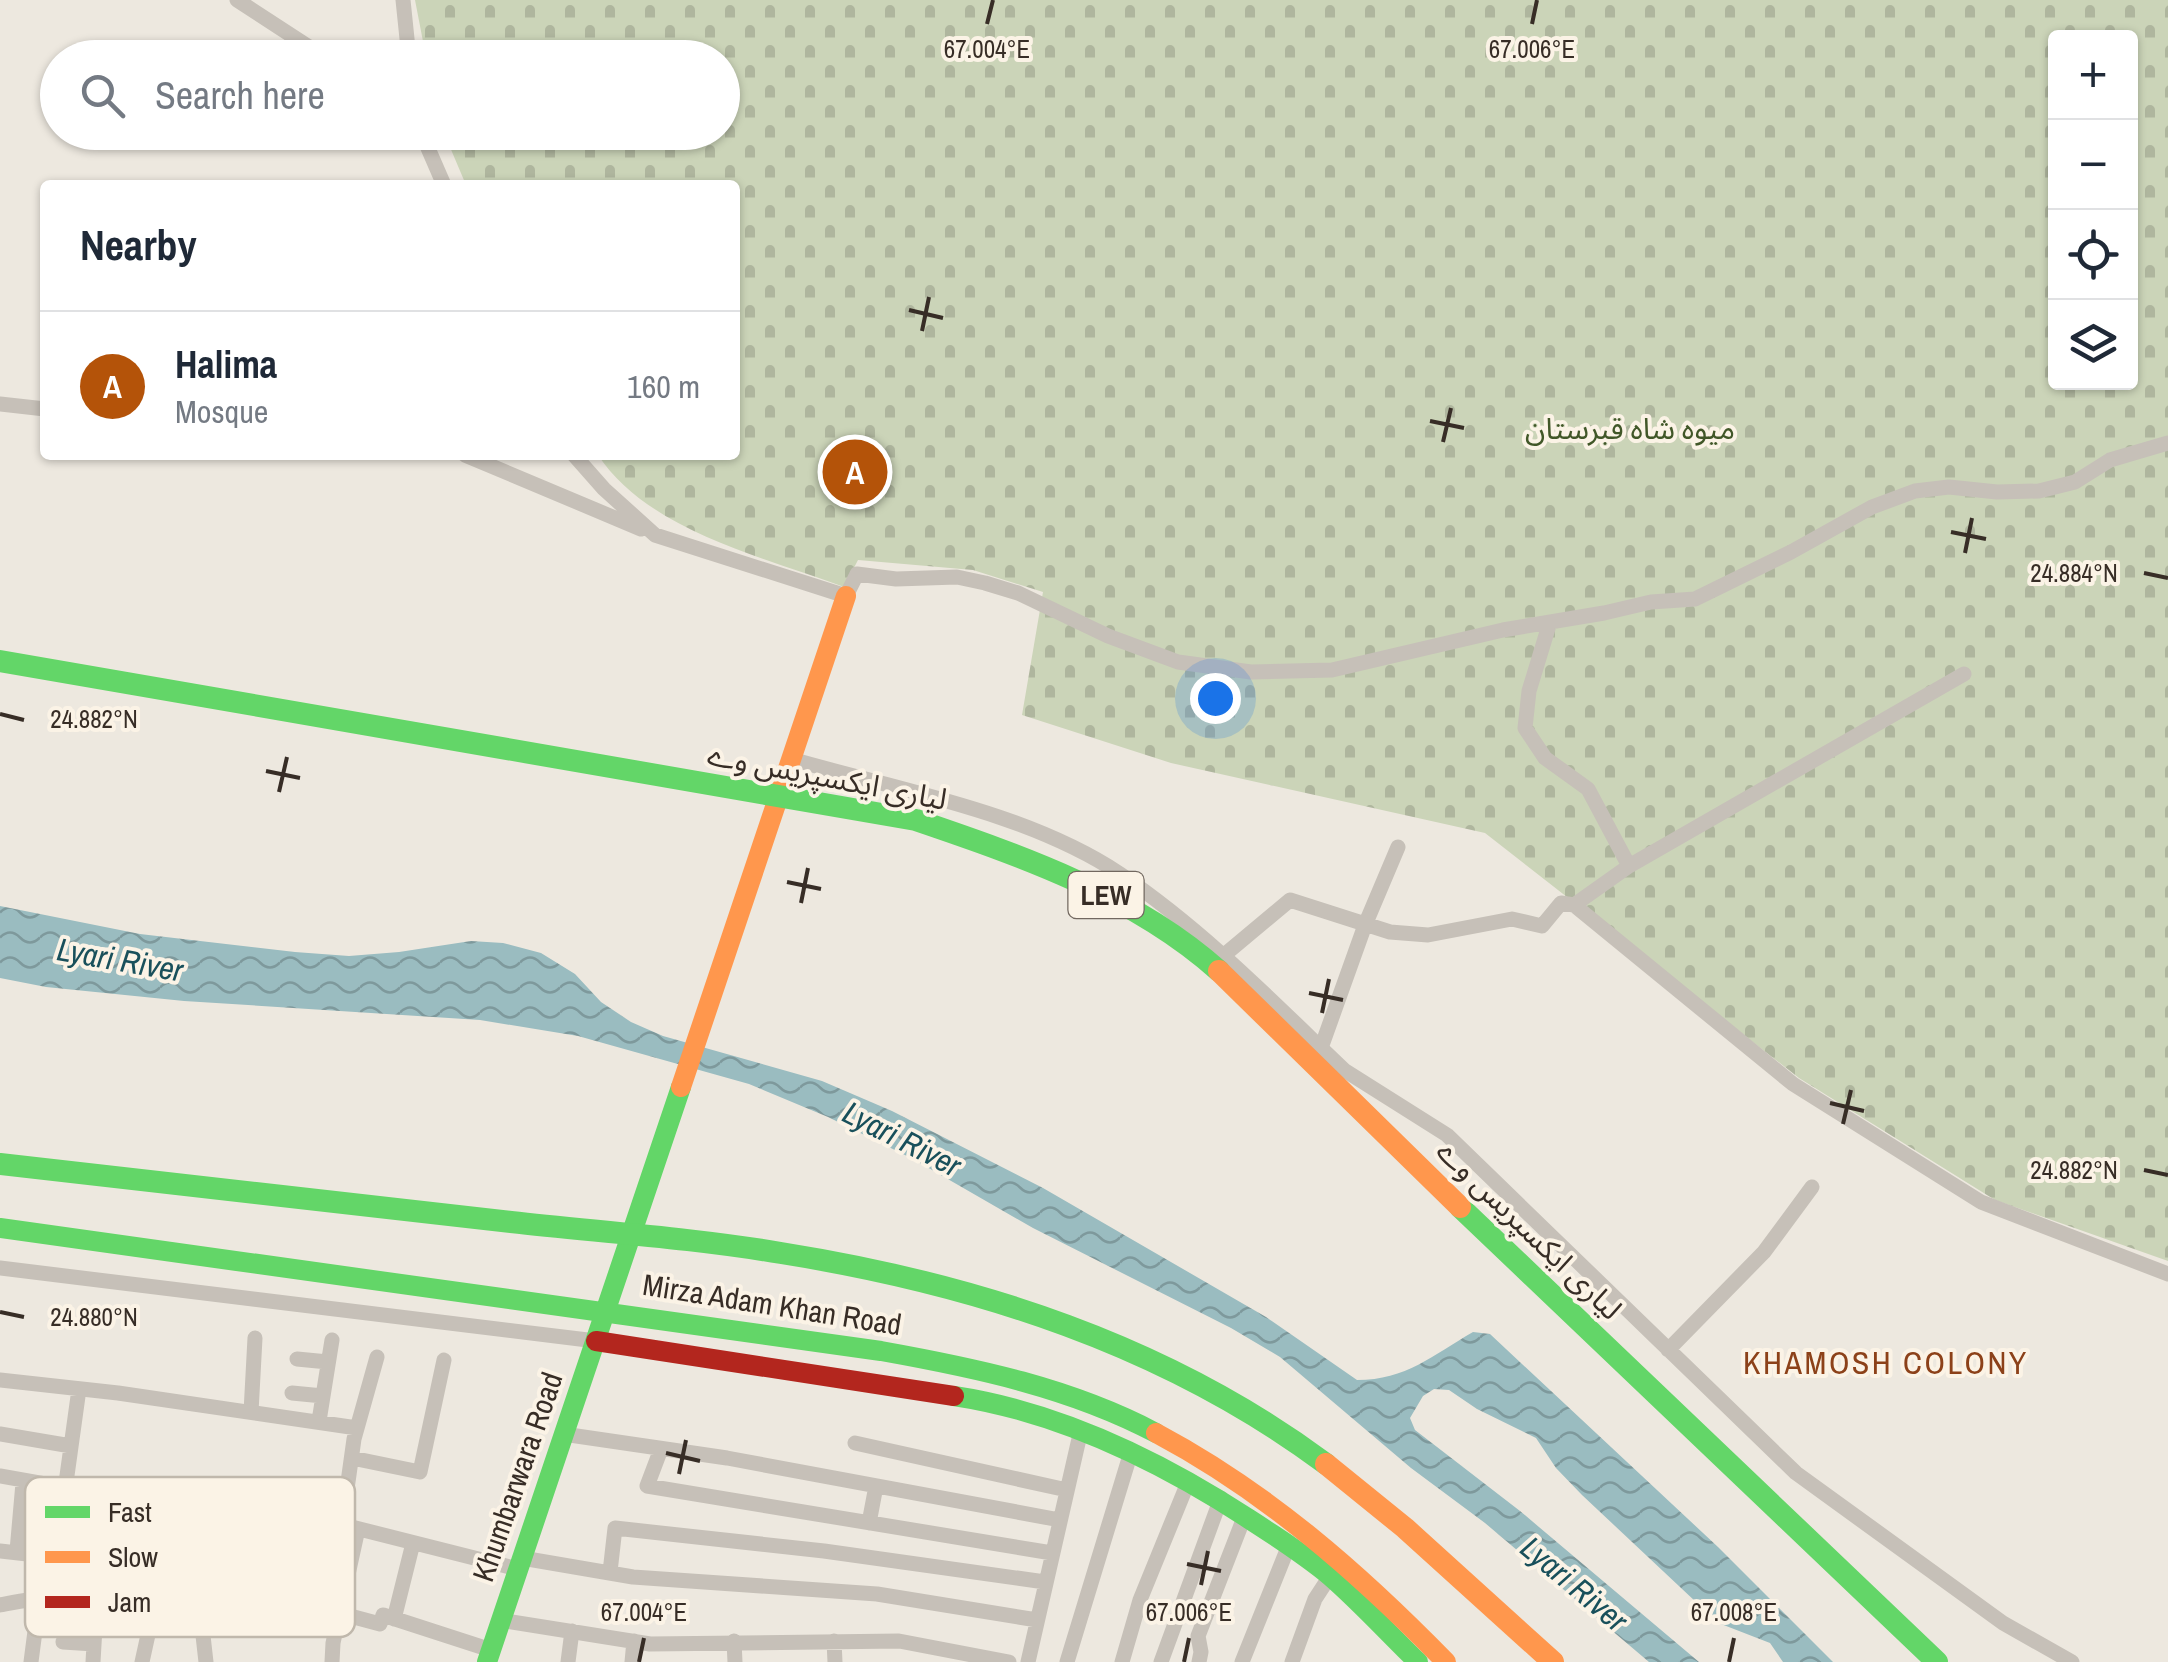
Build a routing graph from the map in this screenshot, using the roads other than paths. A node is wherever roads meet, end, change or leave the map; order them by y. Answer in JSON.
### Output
{"nodes":[{"id":1,"x":237,"y":0,"type":"edge"},
{"id":2,"x":403,"y":0,"type":"edge"},
{"id":3,"x":298,"y":40,"type":"edge"},
{"id":4,"x":407,"y":40,"type":"edge"},
{"id":5,"x":428,"y":150,"type":"edge"},
{"id":6,"x":442,"y":180,"type":"edge"},
{"id":7,"x":0,"y":404,"type":"edge"},
{"id":8,"x":40,"y":408,"type":"edge"},
{"id":9,"x":2168,"y":444,"type":"edge"},
{"id":10,"x":477,"y":460,"type":"edge"},
{"id":11,"x":578,"y":460,"type":"edge"},
{"id":12,"x":654,"y":535,"type":"junction"},
{"id":13,"x":846,"y":596,"type":"junction"},
{"id":14,"x":1550,"y":622,"type":"junction"},
{"id":15,"x":0,"y":661,"type":"edge"},
{"id":16,"x":1964,"y":674,"type":"dead end"},
{"id":17,"x":791,"y":759,"type":"junction"},
{"id":18,"x":1398,"y":847,"type":"dead end"},
{"id":19,"x":1629,"y":866,"type":"junction"},
{"id":20,"x":1574,"y":905,"type":"junction"},
{"id":21,"x":1365,"y":925,"type":"junction"},
{"id":22,"x":1222,"y":956,"type":"junction"},
{"id":23,"x":1321,"y":1048,"type":"junction"},
{"id":24,"x":0,"y":1164,"type":"edge"},
{"id":25,"x":1812,"y":1188,"type":"dead end"},
{"id":26,"x":0,"y":1228,"type":"edge"},
{"id":27,"x":0,"y":1268,"type":"edge"},
{"id":28,"x":2168,"y":1274,"type":"edge"},
{"id":29,"x":605,"y":1310,"type":"junction"},
{"id":30,"x":255,"y":1338,"type":"dead end"},
{"id":31,"x":332,"y":1340,"type":"dead end"},
{"id":32,"x":596,"y":1341,"type":"junction"},
{"id":33,"x":1668,"y":1350,"type":"junction"},
{"id":34,"x":377,"y":1357,"type":"dead end"},
{"id":35,"x":297,"y":1359,"type":"dead end"},
{"id":36,"x":444,"y":1360,"type":"dead end"},
{"id":37,"x":328,"y":1362,"type":"junction"},
{"id":38,"x":0,"y":1380,"type":"edge"},
{"id":39,"x":79,"y":1389,"type":"junction"},
{"id":40,"x":292,"y":1392,"type":"dead end"},
{"id":41,"x":323,"y":1396,"type":"junction"},
{"id":42,"x":250,"y":1412,"type":"junction"},
{"id":43,"x":319,"y":1421,"type":"junction"},
{"id":44,"x":357,"y":1428,"type":"junction"},
{"id":45,"x":1081,"y":1430,"type":"junction"},
{"id":46,"x":0,"y":1434,"type":"edge"},
{"id":47,"x":564,"y":1434,"type":"junction"},
{"id":48,"x":855,"y":1443,"type":"dead end"},
{"id":49,"x":71,"y":1446,"type":"junction"},
{"id":50,"x":661,"y":1448,"type":"junction"},
{"id":51,"x":1131,"y":1452,"type":"junction"},
{"id":52,"x":352,"y":1458,"type":"junction"},
{"id":53,"x":0,"y":1476,"type":"edge"},
{"id":54,"x":66,"y":1477,"type":"edge"},
{"id":55,"x":351,"y":1477,"type":"edge"},
{"id":56,"x":1189,"y":1480,"type":"junction"},
{"id":57,"x":23,"y":1483,"type":"joint"},
{"id":58,"x":876,"y":1486,"type":"junction"},
{"id":59,"x":1066,"y":1490,"type":"junction"},
{"id":60,"x":1222,"y":1498,"type":"junction"},
{"id":61,"x":1245,"y":1514,"type":"junction"},
{"id":62,"x":1060,"y":1520,"type":"junction"},
{"id":63,"x":870,"y":1522,"type":"junction"},
{"id":64,"x":355,"y":1528,"type":"edge"},
{"id":65,"x":413,"y":1543,"type":"junction"},
{"id":66,"x":1289,"y":1544,"type":"junction"},
{"id":67,"x":8,"y":1551,"type":"edge"},
{"id":68,"x":1052,"y":1553,"type":"junction"},
{"id":69,"x":520,"y":1564,"type":"junction"},
{"id":70,"x":610,"y":1572,"type":"junction"},
{"id":71,"x":1330,"y":1576,"type":"junction"},
{"id":72,"x":1046,"y":1582,"type":"junction"},
{"id":73,"x":25,"y":1599,"type":"edge"},
{"id":74,"x":0,"y":1604,"type":"edge"},
{"id":75,"x":355,"y":1617,"type":"edge"},
{"id":76,"x":394,"y":1619,"type":"junction"},
{"id":77,"x":500,"y":1620,"type":"junction"},
{"id":78,"x":1037,"y":1620,"type":"junction"},
{"id":79,"x":572,"y":1632,"type":"junction"},
{"id":80,"x":34,"y":1637,"type":"edge"},
{"id":81,"x":94,"y":1637,"type":"edge"},
{"id":82,"x":148,"y":1637,"type":"edge"},
{"id":83,"x":204,"y":1637,"type":"edge"},
{"id":84,"x":336,"y":1637,"type":"edge"},
{"id":85,"x":634,"y":1641,"type":"junction"},
{"id":86,"x":734,"y":1641,"type":"junction"},
{"id":87,"x":834,"y":1641,"type":"junction"},
{"id":88,"x":62,"y":1642,"type":"dead end"},
{"id":89,"x":675,"y":1643,"type":"junction"},
{"id":90,"x":94,"y":1644,"type":"junction"},
{"id":91,"x":488,"y":1656,"type":"edge"},
{"id":92,"x":1414,"y":1660,"type":"edge"},
{"id":93,"x":31,"y":1662,"type":"edge"},
{"id":94,"x":93,"y":1662,"type":"edge"},
{"id":95,"x":142,"y":1662,"type":"edge"},
{"id":96,"x":206,"y":1662,"type":"edge"},
{"id":97,"x":332,"y":1662,"type":"edge"},
{"id":98,"x":568,"y":1662,"type":"edge"},
{"id":99,"x":632,"y":1662,"type":"edge"},
{"id":100,"x":675,"y":1662,"type":"edge"},
{"id":101,"x":735,"y":1662,"type":"edge"},
{"id":102,"x":836,"y":1662,"type":"edge"},
{"id":103,"x":1009,"y":1662,"type":"edge"},
{"id":104,"x":1028,"y":1662,"type":"edge"},
{"id":105,"x":1067,"y":1662,"type":"edge"},
{"id":106,"x":1122,"y":1662,"type":"edge"},
{"id":107,"x":1160,"y":1662,"type":"edge"},
{"id":108,"x":1199,"y":1662,"type":"edge"},
{"id":109,"x":1242,"y":1662,"type":"edge"},
{"id":110,"x":1292,"y":1662,"type":"edge"},
{"id":111,"x":1446,"y":1662,"type":"edge"},
{"id":112,"x":1553,"y":1662,"type":"edge"},
{"id":113,"x":1937,"y":1662,"type":"edge"},
{"id":114,"x":2072,"y":1662,"type":"edge"}],
"edges":[{"from":1,"to":3,"type":"street"},
{"from":2,"to":4,"type":"street"},
{"from":5,"to":6,"type":"street"},
{"from":7,"to":8,"type":"street"},
{"from":9,"to":14,"type":"street"},
{"from":10,"to":12,"type":"street"},
{"from":11,"to":12,"type":"street"},
{"from":12,"to":13,"type":"street"},
{"from":13,"to":14,"type":"street"},
{"from":13,"to":17,"type":"main road","name":"Khumbarwara Road"},
{"from":14,"to":19,"type":"street"},
{"from":15,"to":113,"type":"main road","name":"لیاری ایکسپریس وے","number":"LEW","bridge":true},
{"from":16,"to":19,"type":"street"},
{"from":17,"to":22,"type":"street"},
{"from":17,"to":29,"type":"main road","name":"Khumbarwara Road"},
{"from":18,"to":21,"type":"street"},
{"from":19,"to":20,"type":"street"},
{"from":20,"to":21,"type":"street"},
{"from":20,"to":28,"type":"street"},
{"from":21,"to":22,"type":"street"},
{"from":21,"to":23,"type":"street"},
{"from":22,"to":23,"type":"street"},
{"from":23,"to":33,"type":"street"},
{"from":24,"to":112,"type":"main road","bridge":true},
{"from":25,"to":33,"type":"street"},
{"from":26,"to":29,"type":"main road","name":"Mirza Adam Khan Road"},
{"from":27,"to":32,"type":"street","name":"Mirza Adam Khan Road"},
{"from":29,"to":32,"type":"main road","name":"Khumbarwara Road"},
{"from":29,"to":111,"type":"main road","name":"Mirza Adam Khan Road"},
{"from":30,"to":42,"type":"street"},
{"from":31,"to":37,"type":"street"},
{"from":32,"to":45,"type":"main road","name":"Mirza Adam Khan Road"},
{"from":32,"to":47,"type":"main road","name":"Khumbarwara Road"},
{"from":33,"to":114,"type":"street"},
{"from":34,"to":44,"type":"street"},
{"from":35,"to":37,"type":"street"},
{"from":36,"to":52,"type":"street"},
{"from":37,"to":41,"type":"street"},
{"from":38,"to":39,"type":"street"},
{"from":39,"to":42,"type":"street"},
{"from":39,"to":49,"type":"street"},
{"from":40,"to":41,"type":"street"},
{"from":41,"to":43,"type":"street"},
{"from":42,"to":43,"type":"street"},
{"from":43,"to":44,"type":"street"},
{"from":44,"to":52,"type":"street"},
{"from":45,"to":51,"type":"main road","name":"Mirza Adam Khan Road"},
{"from":45,"to":59,"type":"street"},
{"from":46,"to":49,"type":"street"},
{"from":47,"to":50,"type":"street"},
{"from":47,"to":69,"type":"main road","name":"Khumbarwara Road"},
{"from":48,"to":59,"type":"street"},
{"from":49,"to":54,"type":"street"},
{"from":50,"to":58,"type":"street"},
{"from":50,"to":63,"type":"street"},
{"from":51,"to":56,"type":"main road","name":"Mirza Adam Khan Road"},
{"from":51,"to":105,"type":"street"},
{"from":52,"to":55,"type":"street"},
{"from":53,"to":57,"type":"street"},
{"from":56,"to":60,"type":"main road","name":"Mirza Adam Khan Road"},
{"from":56,"to":106,"type":"street"},
{"from":57,"to":67,"type":"street"},
{"from":58,"to":62,"type":"street"},
{"from":58,"to":63,"type":"street"},
{"from":59,"to":62,"type":"street"},
{"from":60,"to":61,"type":"main road","name":"Mirza Adam Khan Road"},
{"from":60,"to":107,"type":"street"},
{"from":61,"to":66,"type":"main road","name":"Mirza Adam Khan Road"},
{"from":61,"to":108,"type":"street"},
{"from":62,"to":68,"type":"street"},
{"from":63,"to":68,"type":"street"},
{"from":64,"to":65,"type":"street"},
{"from":65,"to":69,"type":"street"},
{"from":65,"to":76,"type":"street"},
{"from":66,"to":71,"type":"main road","name":"Mirza Adam Khan Road"},
{"from":66,"to":109,"type":"street"},
{"from":68,"to":72,"type":"street"},
{"from":69,"to":70,"type":"street"},
{"from":69,"to":77,"type":"main road","name":"Khumbarwara Road"},
{"from":70,"to":72,"type":"street"},
{"from":70,"to":78,"type":"street"},
{"from":71,"to":92,"type":"main road","name":"Mirza Adam Khan Road"},
{"from":71,"to":110,"type":"street"},
{"from":72,"to":78,"type":"street"},
{"from":73,"to":74,"type":"street"},
{"from":75,"to":76,"type":"street"},
{"from":76,"to":91,"type":"street"},
{"from":77,"to":79,"type":"street"},
{"from":77,"to":91,"type":"main road","name":"Khumbarwara Road"},
{"from":78,"to":104,"type":"street"},
{"from":79,"to":85,"type":"street"},
{"from":79,"to":98,"type":"street"},
{"from":80,"to":93,"type":"street"},
{"from":81,"to":90,"type":"street"},
{"from":82,"to":95,"type":"street"},
{"from":83,"to":96,"type":"street"},
{"from":84,"to":97,"type":"street"},
{"from":85,"to":89,"type":"street"},
{"from":85,"to":99,"type":"street"},
{"from":86,"to":87,"type":"street"},
{"from":86,"to":89,"type":"street"},
{"from":86,"to":101,"type":"street"},
{"from":87,"to":102,"type":"street"},
{"from":87,"to":103,"type":"street"},
{"from":88,"to":90,"type":"street"},
{"from":89,"to":100,"type":"street"},
{"from":90,"to":94,"type":"street"}]}
